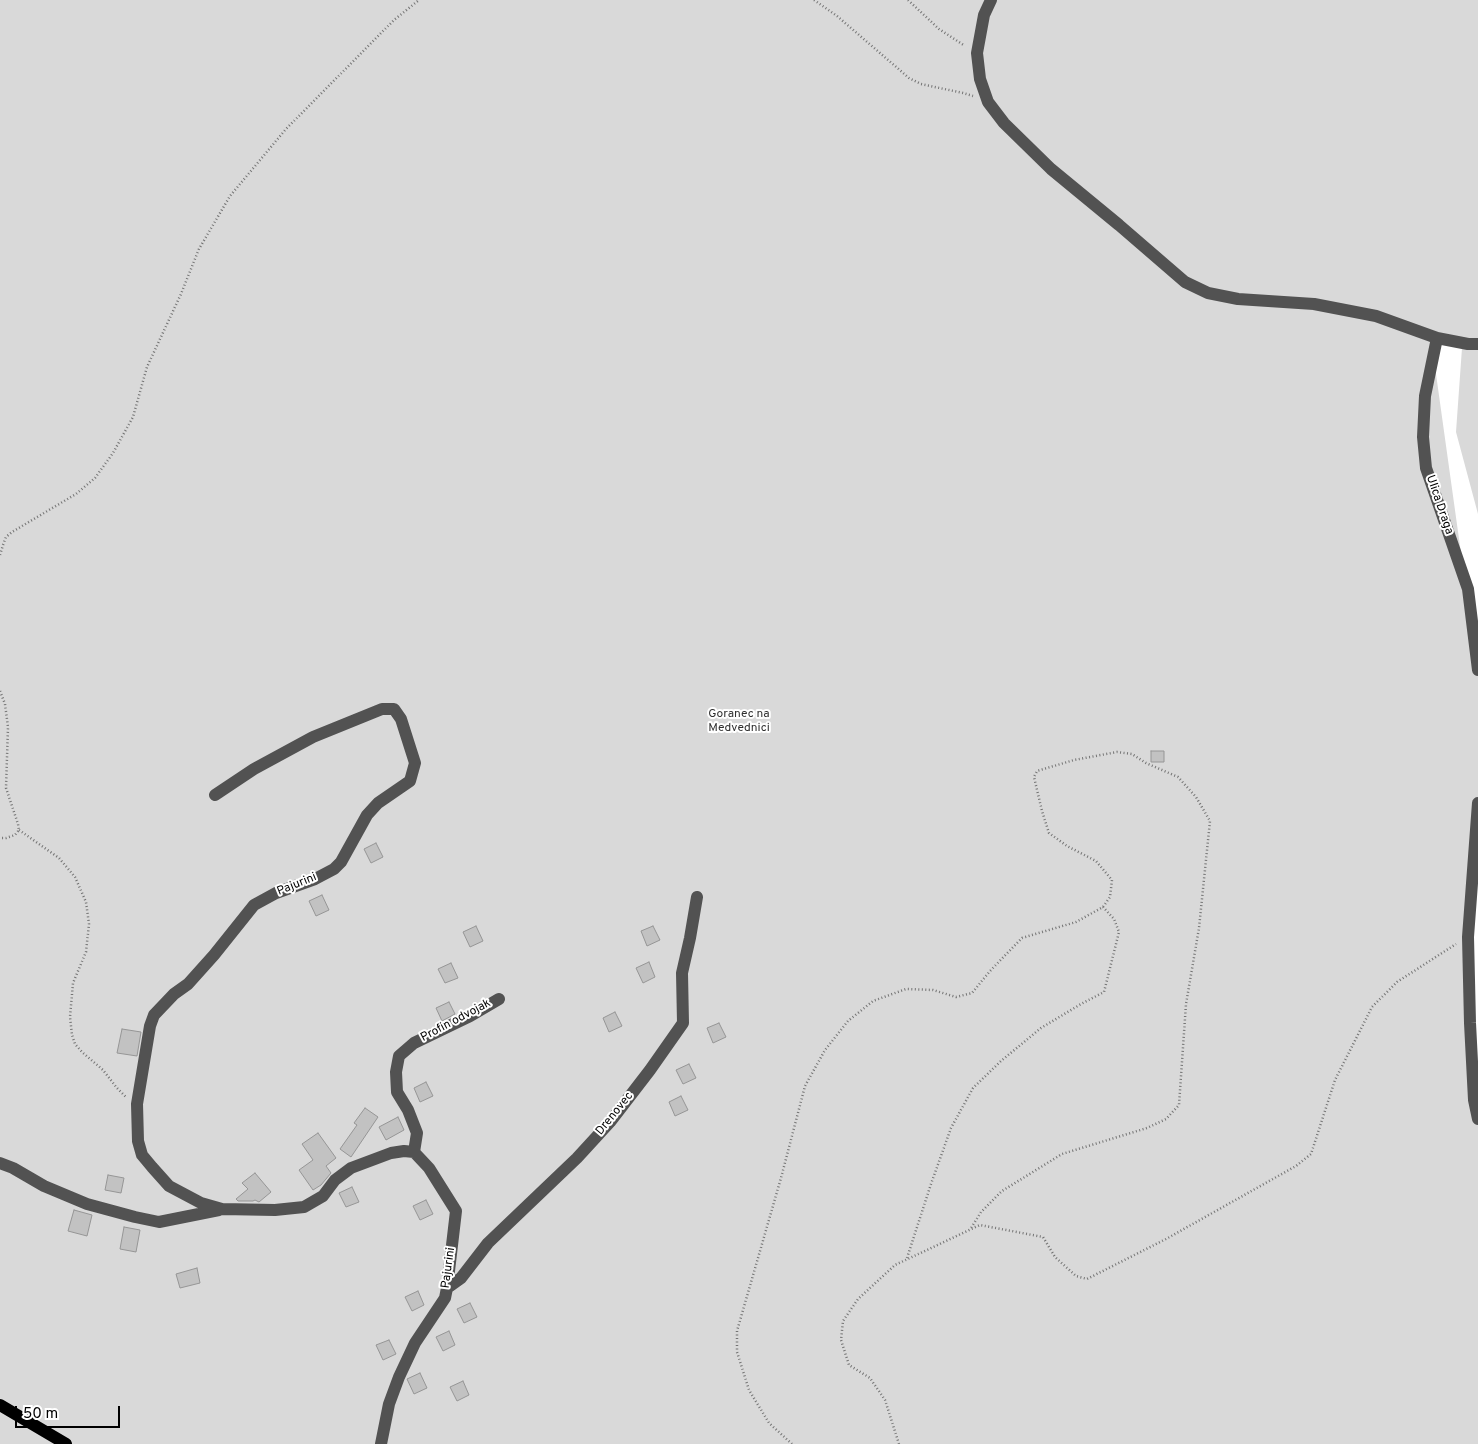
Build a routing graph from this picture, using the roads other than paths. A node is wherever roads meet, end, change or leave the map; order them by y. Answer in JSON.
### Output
{"nodes":[{"id":1,"x":991,"y":0,"type":"edge"},
{"id":2,"x":1437,"y":338,"type":"junction"},
{"id":3,"x":1478,"y":344,"type":"edge"},
{"id":4,"x":1478,"y":670,"type":"edge"},
{"id":5,"x":215,"y":795,"type":"dead end"},
{"id":6,"x":1478,"y":803,"type":"edge"},
{"id":7,"x":697,"y":897,"type":"dead end"},
{"id":8,"x":499,"y":998,"type":"dead end"},
{"id":9,"x":1478,"y":1119,"type":"edge"},
{"id":10,"x":414,"y":1152,"type":"junction"},
{"id":11,"x":0,"y":1163,"type":"edge"},
{"id":12,"x":222,"y":1209,"type":"junction"},
{"id":13,"x":447,"y":1288,"type":"junction"},
{"id":14,"x":0,"y":1405,"type":"edge"},
{"id":15,"x":66,"y":1444,"type":"edge"},
{"id":16,"x":381,"y":1444,"type":"edge"}],
"edges":[{"from":1,"to":2,"type":"street"},
{"from":2,"to":3,"type":"street"},
{"from":2,"to":4,"type":"street","name":"Ulica Draga"},
{"from":5,"to":12,"type":"street","name":"Pajurini"},
{"from":6,"to":9,"type":"street"},
{"from":7,"to":13,"type":"street","name":"Drenovec"},
{"from":8,"to":10,"type":"street","name":"Profin odvojak"},
{"from":10,"to":12,"type":"street","name":"Pajurini"},
{"from":10,"to":13,"type":"street","name":"Pajurini"},
{"from":11,"to":12,"type":"street","name":"Pajurini"},
{"from":13,"to":16,"type":"street","name":"Pajurini"},
{"from":14,"to":15,"type":"main road"}]}
